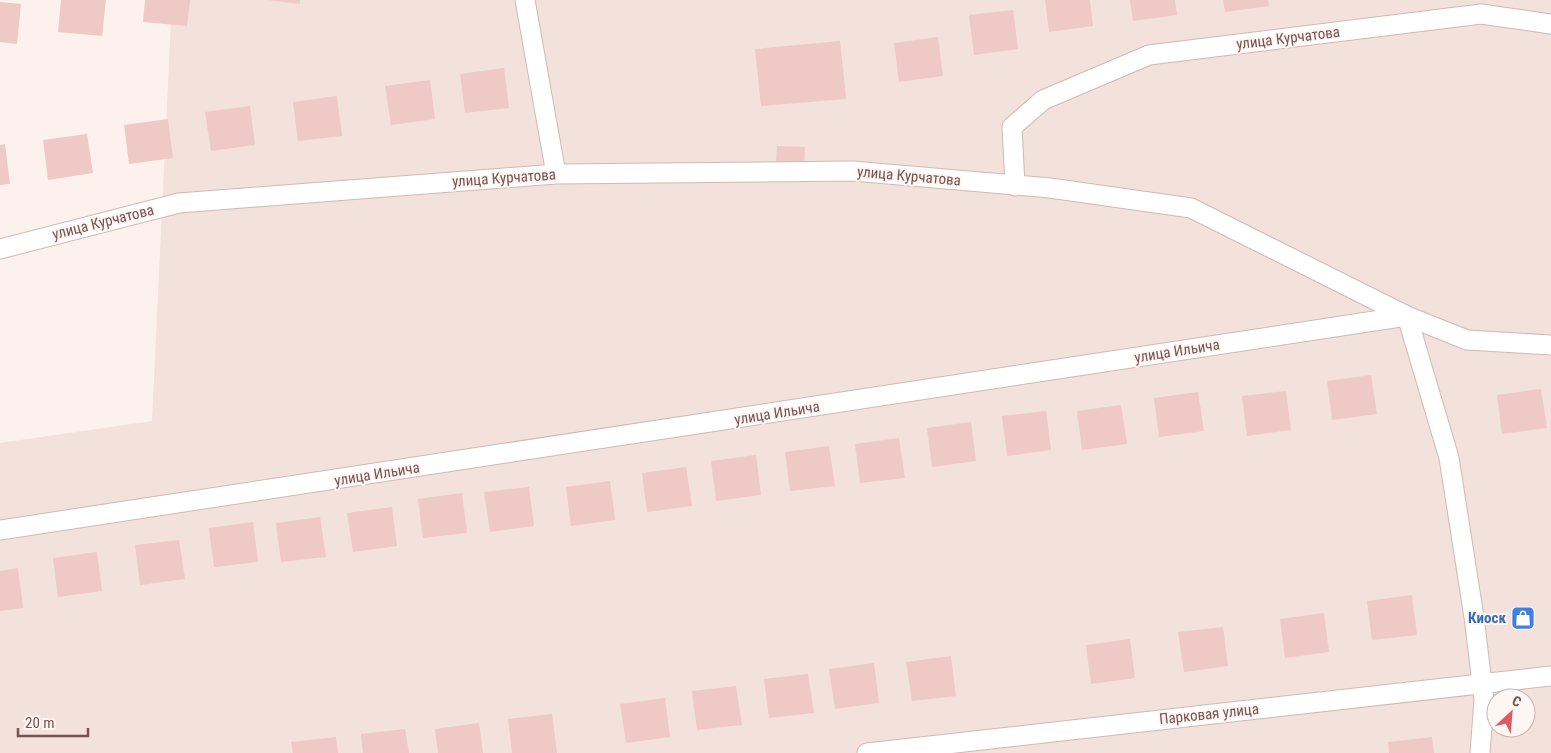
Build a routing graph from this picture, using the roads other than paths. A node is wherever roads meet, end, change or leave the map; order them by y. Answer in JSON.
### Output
{"nodes":[{"id":1,"x":524,"y":0,"type":"edge"},
{"id":2,"x":1551,"y":24,"type":"edge"},
{"id":3,"x":556,"y":174,"type":"junction"},
{"id":4,"x":1015,"y":186,"type":"junction"},
{"id":5,"x":0,"y":249,"type":"edge"},
{"id":6,"x":1407,"y":316,"type":"junction"},
{"id":7,"x":1551,"y":344,"type":"edge"},
{"id":8,"x":0,"y":530,"type":"edge"},
{"id":9,"x":1551,"y":676,"type":"edge"},
{"id":10,"x":1481,"y":684,"type":"junction"},
{"id":11,"x":866,"y":753,"type":"edge"},
{"id":12,"x":1480,"y":753,"type":"edge"}],
"edges":[{"from":1,"to":3,"type":"street"},
{"from":2,"to":4,"type":"street","name":"улица Курчатова"},
{"from":3,"to":4,"type":"street","name":"улица Курчатова"},
{"from":3,"to":5,"type":"street","name":"улица Курчатова"},
{"from":4,"to":6,"type":"street","name":"улица Курчатова"},
{"from":6,"to":7,"type":"street"},
{"from":6,"to":8,"type":"street","name":"улица Ильича"},
{"from":6,"to":10,"type":"street"},
{"from":9,"to":10,"type":"street","name":"Парковая улица"},
{"from":10,"to":11,"type":"street","name":"Парковая улица"},
{"from":10,"to":12,"type":"street"}]}
